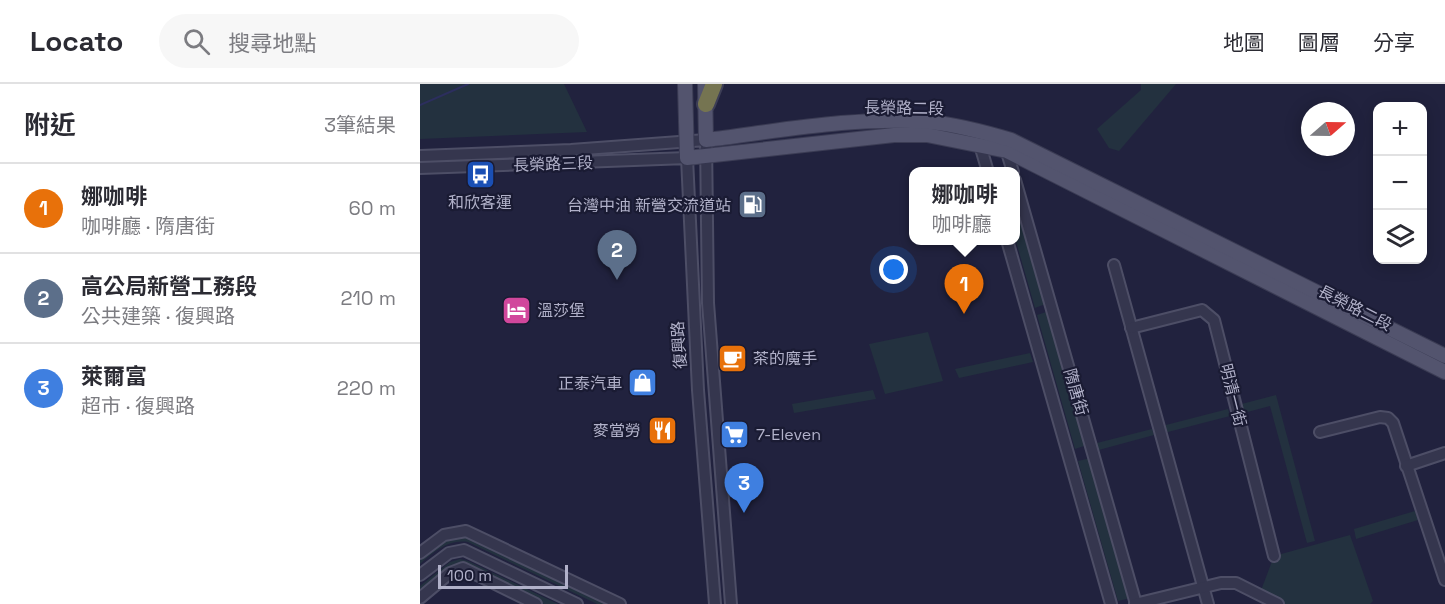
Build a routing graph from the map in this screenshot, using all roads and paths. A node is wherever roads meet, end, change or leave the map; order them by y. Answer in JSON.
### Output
{"nodes":[{"id":1,"x":685,"y":84,"type":"edge"},
{"id":2,"x":705,"y":84,"type":"edge"},
{"id":3,"x":714,"y":84,"type":"edge"},
{"id":4,"x":706,"y":104,"type":"junction"},
{"id":5,"x":987,"y":132,"type":"junction"},
{"id":6,"x":706,"y":140,"type":"junction"},
{"id":7,"x":686,"y":141,"type":"junction"},
{"id":8,"x":1005,"y":144,"type":"junction"},
{"id":9,"x":980,"y":145,"type":"junction"},
{"id":10,"x":420,"y":156,"type":"edge"},
{"id":11,"x":706,"y":156,"type":"junction"},
{"id":12,"x":687,"y":158,"type":"junction"},
{"id":13,"x":987,"y":167,"type":"edge"},
{"id":14,"x":1011,"y":167,"type":"edge"},
{"id":15,"x":420,"y":168,"type":"edge"},
{"id":16,"x":1020,"y":198,"type":"edge"},
{"id":17,"x":1008,"y":245,"type":"edge"},
{"id":18,"x":1210,"y":246,"type":"junction"},
{"id":19,"x":1114,"y":265,"type":"dead end"},
{"id":20,"x":1131,"y":328,"type":"junction"},
{"id":21,"x":1398,"y":331,"type":"junction"},
{"id":22,"x":1392,"y":346,"type":"junction"},
{"id":23,"x":1445,"y":356,"type":"edge"},
{"id":24,"x":1445,"y":372,"type":"edge"},
{"id":25,"x":1320,"y":432,"type":"dead end"},
{"id":26,"x":1445,"y":453,"type":"edge"},
{"id":27,"x":1406,"y":466,"type":"junction"},
{"id":28,"x":420,"y":553,"type":"edge"},
{"id":29,"x":1274,"y":556,"type":"dead end"},
{"id":30,"x":420,"y":575,"type":"edge"},
{"id":31,"x":1445,"y":580,"type":"edge"},
{"id":32,"x":1203,"y":587,"type":"junction"},
{"id":33,"x":420,"y":598,"type":"edge"},
{"id":34,"x":536,"y":604,"type":"edge"},
{"id":35,"x":577,"y":604,"type":"edge"},
{"id":36,"x":620,"y":604,"type":"edge"},
{"id":37,"x":714,"y":604,"type":"edge"},
{"id":38,"x":731,"y":604,"type":"edge"},
{"id":39,"x":1111,"y":604,"type":"edge"},
{"id":40,"x":1136,"y":604,"type":"edge"},
{"id":41,"x":1208,"y":604,"type":"edge"},
{"id":42,"x":1278,"y":604,"type":"edge"}],
"edges":[{"from":1,"to":7,"type":"main road","name":"復興路"},
{"from":2,"to":4,"type":"main road","name":"復興路"},
{"from":3,"to":4,"type":"highway"},
{"from":4,"to":6,"type":"main road","name":"復興路"},
{"from":5,"to":6,"type":"main road","name":"長榮路二段"},
{"from":5,"to":8,"type":"main road","name":"長榮路二段"},
{"from":5,"to":9,"type":"street"},
{"from":6,"to":7,"type":"street","name":"長榮路二段"},
{"from":6,"to":11,"type":"street","name":"復興路"},
{"from":7,"to":10,"type":"street","name":"長榮路三段"},
{"from":7,"to":12,"type":"main road","name":"復興路"},
{"from":8,"to":9,"type":"main road","name":"長榮路二段"},
{"from":8,"to":14,"type":"street"},
{"from":8,"to":18,"type":"main road","name":"長榮路二段"},
{"from":9,"to":11,"type":"main road","name":"長榮路二段"},
{"from":9,"to":13,"type":"street"},
{"from":11,"to":12,"type":"main road","name":"長榮路二段"},
{"from":11,"to":38,"type":"street","name":"復興路"},
{"from":12,"to":15,"type":"street","name":"長榮路三段"},
{"from":12,"to":37,"type":"street","name":"復興路"},
{"from":16,"to":40,"type":"street","name":"隋唐街"},
{"from":17,"to":39,"type":"street","name":"隋唐街"},
{"from":18,"to":21,"type":"main road","name":"長榮路二段"},
{"from":18,"to":22,"type":"main road","name":"長榮路二段"},
{"from":19,"to":20,"type":"street"},
{"from":20,"to":29,"type":"street","name":"明清一街"},
{"from":20,"to":32,"type":"street"},
{"from":21,"to":22,"type":"main road","name":"長榮路二段"},
{"from":21,"to":23,"type":"main road","name":"長榮路二段"},
{"from":22,"to":24,"type":"main road","name":"長榮路二段"},
{"from":25,"to":27,"type":"street"},
{"from":26,"to":27,"type":"street"},
{"from":27,"to":31,"type":"street"},
{"from":28,"to":36,"type":"street"},
{"from":30,"to":35,"type":"street"},
{"from":32,"to":40,"type":"street"},
{"from":32,"to":41,"type":"street"},
{"from":32,"to":42,"type":"street"},
{"from":33,"to":34,"type":"street"}]}
